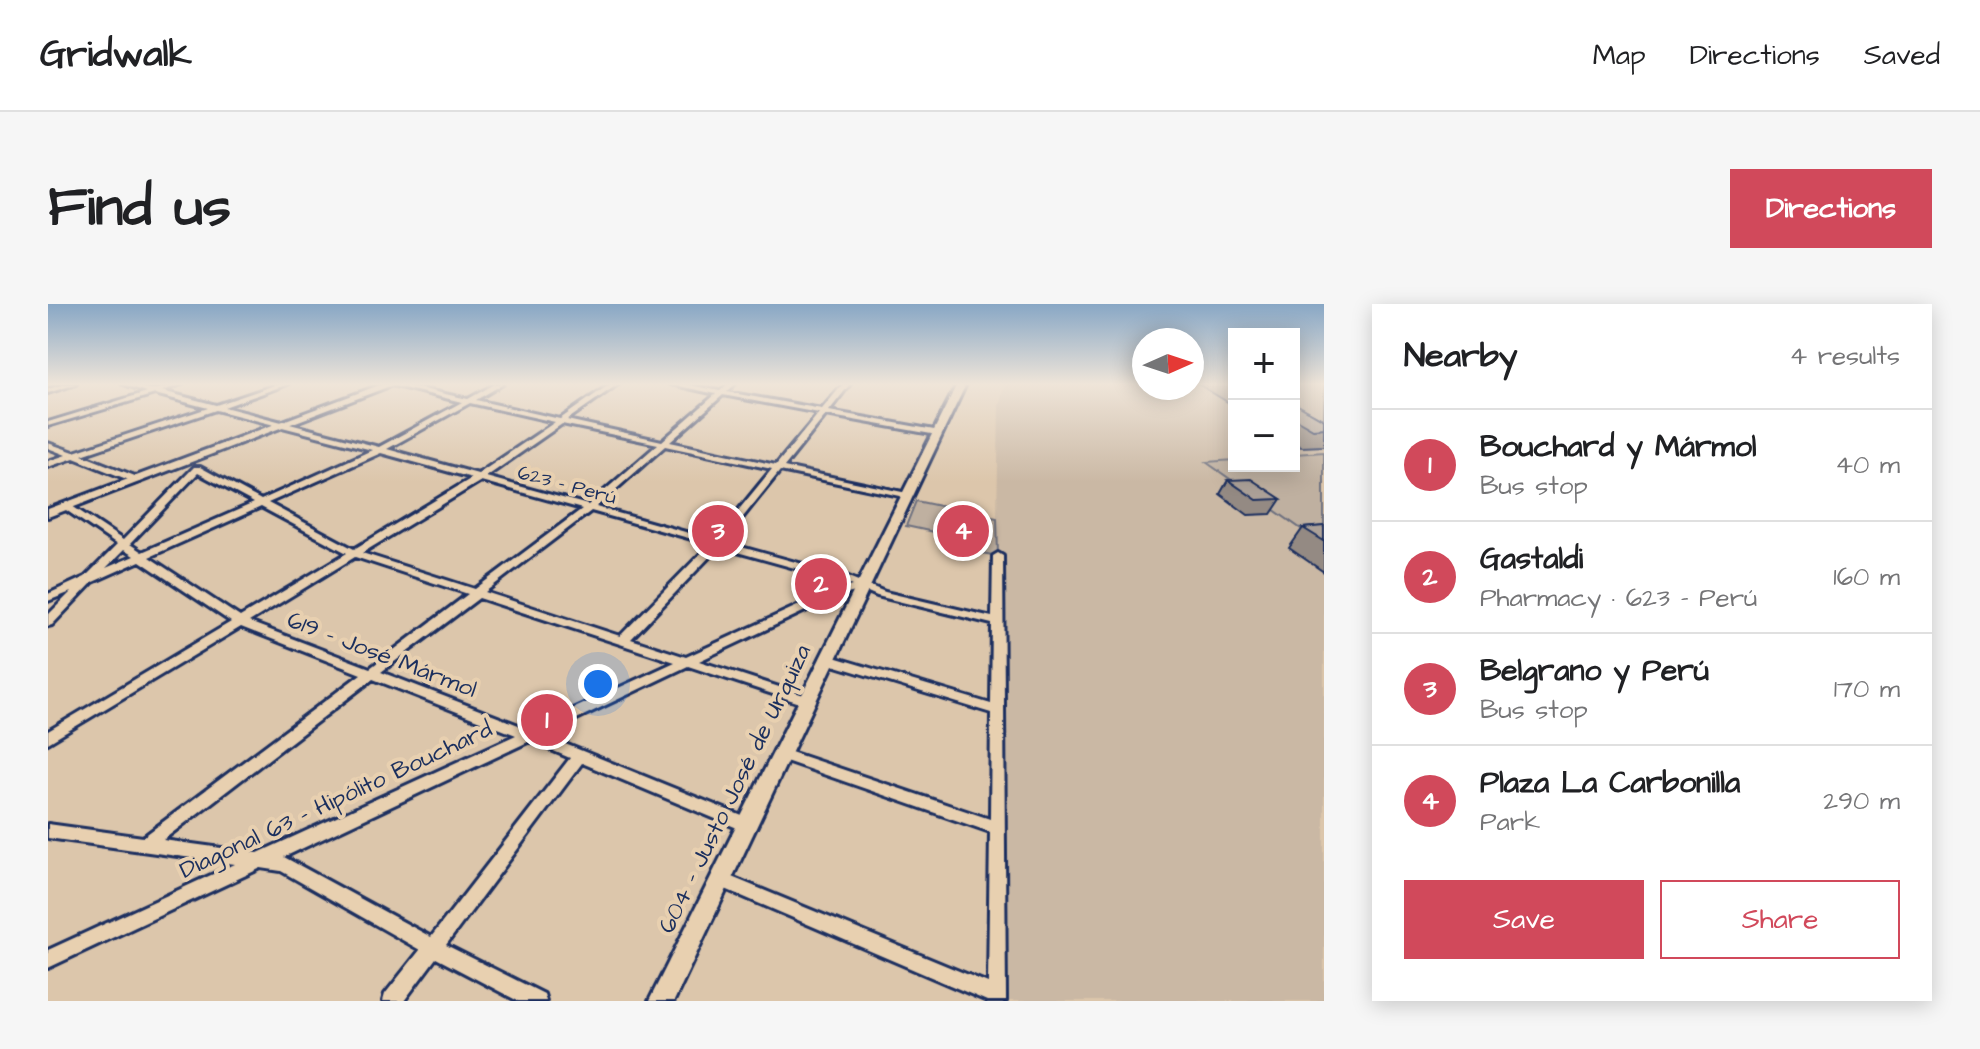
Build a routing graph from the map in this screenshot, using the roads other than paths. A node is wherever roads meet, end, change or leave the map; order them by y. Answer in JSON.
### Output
{"nodes":[{"id":1,"x":72,"y":417,"type":"edge"},
{"id":2,"x":190,"y":417,"type":"edge"},
{"id":3,"x":249,"y":417,"type":"edge"},
{"id":4,"x":305,"y":417,"type":"edge"},
{"id":5,"x":441,"y":417,"type":"edge"},
{"id":6,"x":536,"y":417,"type":"edge"},
{"id":7,"x":569,"y":417,"type":"edge"},
{"id":8,"x":695,"y":417,"type":"edge"},
{"id":9,"x":820,"y":417,"type":"edge"},
{"id":10,"x":848,"y":417,"type":"edge"},
{"id":11,"x":945,"y":417,"type":"edge"},
{"id":12,"x":561,"y":422,"type":"junction"},
{"id":13,"x":48,"y":424,"type":"edge"},
{"id":14,"x":282,"y":425,"type":"junction"},
{"id":15,"x":937,"y":433,"type":"junction"},
{"id":16,"x":663,"y":444,"type":"junction"},
{"id":17,"x":48,"y":445,"type":"edge"},
{"id":18,"x":380,"y":450,"type":"junction"},
{"id":19,"x":76,"y":454,"type":"junction"},
{"id":20,"x":196,"y":463,"type":"junction"},
{"id":21,"x":48,"y":464,"type":"edge"},
{"id":22,"x":777,"y":469,"type":"junction"},
{"id":23,"x":477,"y":479,"type":"junction"},
{"id":24,"x":137,"y":480,"type":"junction"},
{"id":25,"x":907,"y":496,"type":"junction"},
{"id":26,"x":262,"y":505,"type":"junction"},
{"id":27,"x":66,"y":506,"type":"junction"},
{"id":28,"x":587,"y":510,"type":"junction"},
{"id":29,"x":48,"y":513,"type":"edge"},
{"id":30,"x":123,"y":544,"type":"junction"},
{"id":31,"x":715,"y":545,"type":"junction"},
{"id":32,"x":354,"y":552,"type":"junction"},
{"id":33,"x":998,"y":556,"type":"dead end"},
{"id":34,"x":141,"y":558,"type":"junction"},
{"id":35,"x":88,"y":581,"type":"junction"},
{"id":36,"x":863,"y":587,"type":"junction"},
{"id":37,"x":477,"y":593,"type":"junction"},
{"id":38,"x":48,"y":598,"type":"edge"},
{"id":39,"x":48,"y":622,"type":"edge"},
{"id":40,"x":239,"y":622,"type":"junction"},
{"id":41,"x":997,"y":622,"type":"junction"},
{"id":42,"x":622,"y":641,"type":"junction"},
{"id":43,"x":827,"y":659,"type":"junction"},
{"id":44,"x":689,"y":663,"type":"junction"},
{"id":45,"x":370,"y":674,"type":"junction"},
{"id":46,"x":808,"y":701,"type":"junction"},
{"id":47,"x":996,"y":710,"type":"junction"},
{"id":48,"x":530,"y":735,"type":"junction"},
{"id":49,"x":48,"y":738,"type":"edge"},
{"id":50,"x":782,"y":754,"type":"junction"},
{"id":51,"x":578,"y":758,"type":"junction"},
{"id":52,"x":747,"y":825,"type":"junction"},
{"id":53,"x":998,"y":828,"type":"junction"},
{"id":54,"x":48,"y":831,"type":"edge"},
{"id":55,"x":146,"y":844,"type":"junction"},
{"id":56,"x":267,"y":860,"type":"junction"},
{"id":57,"x":722,"y":880,"type":"junction"},
{"id":58,"x":432,"y":947,"type":"junction"},
{"id":59,"x":48,"y":959,"type":"edge"},
{"id":60,"x":997,"y":998,"type":"edge"},
{"id":61,"x":392,"y":1001,"type":"edge"},
{"id":62,"x":537,"y":1001,"type":"edge"},
{"id":63,"x":661,"y":1001,"type":"edge"}],
"edges":[{"from":1,"to":13,"type":"street"},
{"from":2,"to":19,"type":"street"},
{"from":3,"to":14,"type":"street","name":"623 - Perú"},
{"from":4,"to":14,"type":"main road"},
{"from":5,"to":18,"type":"street"},
{"from":6,"to":12,"type":"street"},
{"from":7,"to":12,"type":"street"},
{"from":8,"to":16,"type":"street"},
{"from":9,"to":22,"type":"street"},
{"from":10,"to":15,"type":"street"},
{"from":11,"to":15,"type":"main road","name":"604 - Justo José de Urquiza"},
{"from":12,"to":16,"type":"street"},
{"from":12,"to":23,"type":"street"},
{"from":14,"to":18,"type":"street","name":"623 - Perú"},
{"from":14,"to":20,"type":"main road"},
{"from":15,"to":25,"type":"main road","name":"604 - Justo José de Urquiza"},
{"from":16,"to":22,"type":"street"},
{"from":16,"to":28,"type":"street"},
{"from":17,"to":19,"type":"street"},
{"from":18,"to":23,"type":"street","name":"623 - Perú"},
{"from":18,"to":26,"type":"street"},
{"from":19,"to":21,"type":"street"},
{"from":19,"to":24,"type":"street"},
{"from":20,"to":24,"type":"main road"},
{"from":20,"to":26,"type":"street"},
{"from":20,"to":30,"type":"street"},
{"from":22,"to":25,"type":"street"},
{"from":22,"to":31,"type":"street"},
{"from":23,"to":28,"type":"street","name":"623 - Perú"},
{"from":23,"to":32,"type":"street"},
{"from":24,"to":27,"type":"main road"},
{"from":25,"to":36,"type":"main road","name":"604 - Justo José de Urquiza"},
{"from":26,"to":32,"type":"street"},
{"from":26,"to":34,"type":"street"},
{"from":27,"to":29,"type":"main road"},
{"from":27,"to":30,"type":"street","name":"619 - José Mármol"},
{"from":28,"to":31,"type":"street","name":"623 - Perú"},
{"from":28,"to":37,"type":"street"},
{"from":30,"to":34,"type":"street","name":"619 - José Mármol"},
{"from":30,"to":35,"type":"street"},
{"from":31,"to":36,"type":"street","name":"623 - Perú"},
{"from":31,"to":42,"type":"street"},
{"from":32,"to":37,"type":"street"},
{"from":32,"to":40,"type":"street"},
{"from":33,"to":41,"type":"street"},
{"from":34,"to":35,"type":"street"},
{"from":34,"to":40,"type":"street","name":"619 - José Mármol"},
{"from":35,"to":38,"type":"street"},
{"from":35,"to":39,"type":"street"},
{"from":36,"to":41,"type":"street","name":"623 - Perú"},
{"from":36,"to":43,"type":"main road","name":"604 - Justo José de Urquiza"},
{"from":36,"to":44,"type":"street","name":"Diagonal 63 - Hipólito Bouchard"},
{"from":37,"to":42,"type":"street"},
{"from":37,"to":45,"type":"street"},
{"from":40,"to":45,"type":"street","name":"619 - José Mármol"},
{"from":40,"to":49,"type":"street"},
{"from":41,"to":47,"type":"street"},
{"from":42,"to":44,"type":"street"},
{"from":43,"to":46,"type":"main road","name":"604 - Justo José de Urquiza"},
{"from":43,"to":47,"type":"street"},
{"from":44,"to":46,"type":"street"},
{"from":44,"to":48,"type":"street","name":"Diagonal 63 - Hipólito Bouchard"},
{"from":45,"to":48,"type":"street","name":"619 - José Mármol"},
{"from":45,"to":55,"type":"street"},
{"from":46,"to":50,"type":"main road","name":"604 - Justo José de Urquiza"},
{"from":47,"to":53,"type":"street"},
{"from":48,"to":51,"type":"street","name":"619 - José Mármol"},
{"from":48,"to":56,"type":"street","name":"Diagonal 63 - Hipólito Bouchard"},
{"from":50,"to":52,"type":"main road","name":"604 - Justo José de Urquiza"},
{"from":50,"to":53,"type":"street"},
{"from":51,"to":52,"type":"street","name":"619 - José Mármol"},
{"from":51,"to":58,"type":"street"},
{"from":52,"to":57,"type":"main road","name":"604 - Justo José de Urquiza"},
{"from":53,"to":60,"type":"street"},
{"from":54,"to":55,"type":"street"},
{"from":55,"to":56,"type":"street"},
{"from":56,"to":58,"type":"street"},
{"from":56,"to":59,"type":"street","name":"Diagonal 63 - Hipólito Bouchard"},
{"from":57,"to":60,"type":"street"},
{"from":57,"to":63,"type":"main road","name":"604 - Justo José de Urquiza"},
{"from":58,"to":61,"type":"street"},
{"from":58,"to":62,"type":"street"}]}
